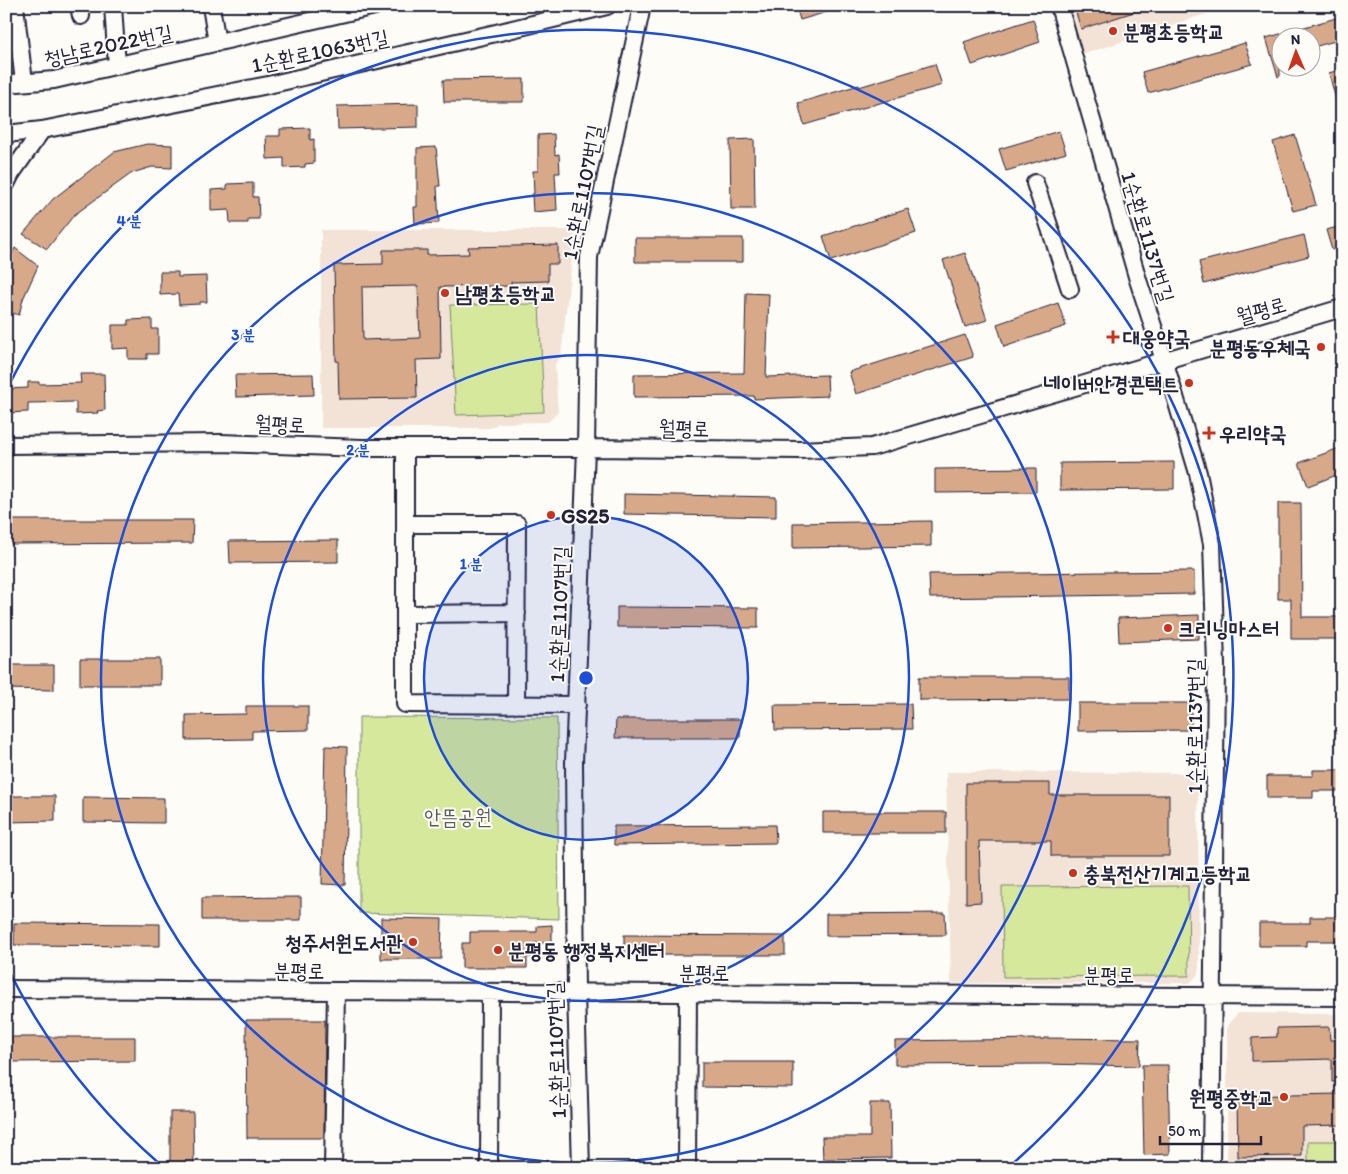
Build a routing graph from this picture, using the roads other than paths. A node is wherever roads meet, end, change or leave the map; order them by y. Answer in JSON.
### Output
{"nodes":[{"id":1,"x":15,"y":6,"type":"edge"},
{"id":2,"x":113,"y":6,"type":"edge"},
{"id":3,"x":211,"y":6,"type":"edge"},
{"id":4,"x":375,"y":6,"type":"edge"},
{"id":5,"x":607,"y":6,"type":"edge"},
{"id":6,"x":642,"y":6,"type":"edge"},
{"id":7,"x":1058,"y":6,"type":"edge"},
{"id":8,"x":217,"y":43,"type":"junction"},
{"id":9,"x":117,"y":66,"type":"junction"},
{"id":10,"x":24,"y":82,"type":"junction"},
{"id":11,"x":6,"y":84,"type":"edge"},
{"id":12,"x":42,"y":130,"type":"junction"},
{"id":13,"x":6,"y":134,"type":"edge"},
{"id":14,"x":1035,"y":182,"type":"dead end"},
{"id":15,"x":6,"y":184,"type":"edge"},
{"id":16,"x":1070,"y":289,"type":"dead end"},
{"id":17,"x":1342,"y":308,"type":"edge"},
{"id":18,"x":1164,"y":360,"type":"junction"},
{"id":19,"x":6,"y":445,"type":"edge"},
{"id":20,"x":405,"y":448,"type":"junction"},
{"id":21,"x":586,"y":448,"type":"junction"},
{"id":22,"x":405,"y":524,"type":"junction"},
{"id":23,"x":517,"y":613,"type":"junction"},
{"id":24,"x":405,"y":614,"type":"junction"},
{"id":25,"x":516,"y":705,"type":"junction"},
{"id":26,"x":577,"y":705,"type":"junction"},
{"id":27,"x":6,"y":989,"type":"edge"},
{"id":28,"x":336,"y":991,"type":"junction"},
{"id":29,"x":490,"y":992,"type":"junction"},
{"id":30,"x":576,"y":992,"type":"junction"},
{"id":31,"x":688,"y":993,"type":"junction"},
{"id":32,"x":1212,"y":996,"type":"junction"},
{"id":33,"x":1342,"y":997,"type":"edge"},
{"id":34,"x":333,"y":1168,"type":"edge"},
{"id":35,"x":488,"y":1168,"type":"edge"},
{"id":36,"x":581,"y":1168,"type":"edge"},
{"id":37,"x":687,"y":1168,"type":"edge"},
{"id":38,"x":1211,"y":1168,"type":"edge"}],
"edges":[{"from":1,"to":10,"type":"street","name":"청남로2022번길"},
{"from":2,"to":9,"type":"street"},
{"from":3,"to":8,"type":"street"},
{"from":4,"to":8,"type":"street","name":"청남로2022번길"},
{"from":5,"to":12,"type":"street","name":"1순환로1063번길"},
{"from":6,"to":21,"type":"street","name":"1순환로1107번길"},
{"from":7,"to":18,"type":"street","name":"1순환로1137번길"},
{"from":8,"to":9,"type":"street","name":"청남로2022번길"},
{"from":9,"to":10,"type":"street","name":"청남로2022번길"},
{"from":10,"to":11,"type":"street","name":"청남로2022번길"},
{"from":12,"to":13,"type":"street","name":"1순환로1063번길"},
{"from":12,"to":15,"type":"street"},
{"from":14,"to":16,"type":"street"},
{"from":17,"to":18,"type":"street","name":"월평로"},
{"from":18,"to":21,"type":"street","name":"월평로"},
{"from":18,"to":32,"type":"street","name":"1순환로1137번길"},
{"from":19,"to":20,"type":"street","name":"월평로"},
{"from":20,"to":21,"type":"street","name":"월평로"},
{"from":20,"to":22,"type":"street"},
{"from":21,"to":26,"type":"street","name":"1순환로1107번길"},
{"from":22,"to":23,"type":"street"},
{"from":22,"to":24,"type":"street"},
{"from":23,"to":24,"type":"street"},
{"from":23,"to":25,"type":"street"},
{"from":24,"to":25,"type":"street"},
{"from":25,"to":26,"type":"street"},
{"from":26,"to":30,"type":"street","name":"1순환로1107번길"},
{"from":27,"to":28,"type":"street","name":"분평로"},
{"from":28,"to":29,"type":"street","name":"분평로"},
{"from":28,"to":34,"type":"street"},
{"from":29,"to":30,"type":"street","name":"분평로"},
{"from":29,"to":35,"type":"street"},
{"from":30,"to":31,"type":"street","name":"분평로"},
{"from":30,"to":36,"type":"street","name":"1순환로1107번길"},
{"from":31,"to":32,"type":"street","name":"분평로"},
{"from":31,"to":37,"type":"street"},
{"from":32,"to":33,"type":"street","name":"분평로"},
{"from":32,"to":38,"type":"street","name":"1순환로1137번길"}]}
